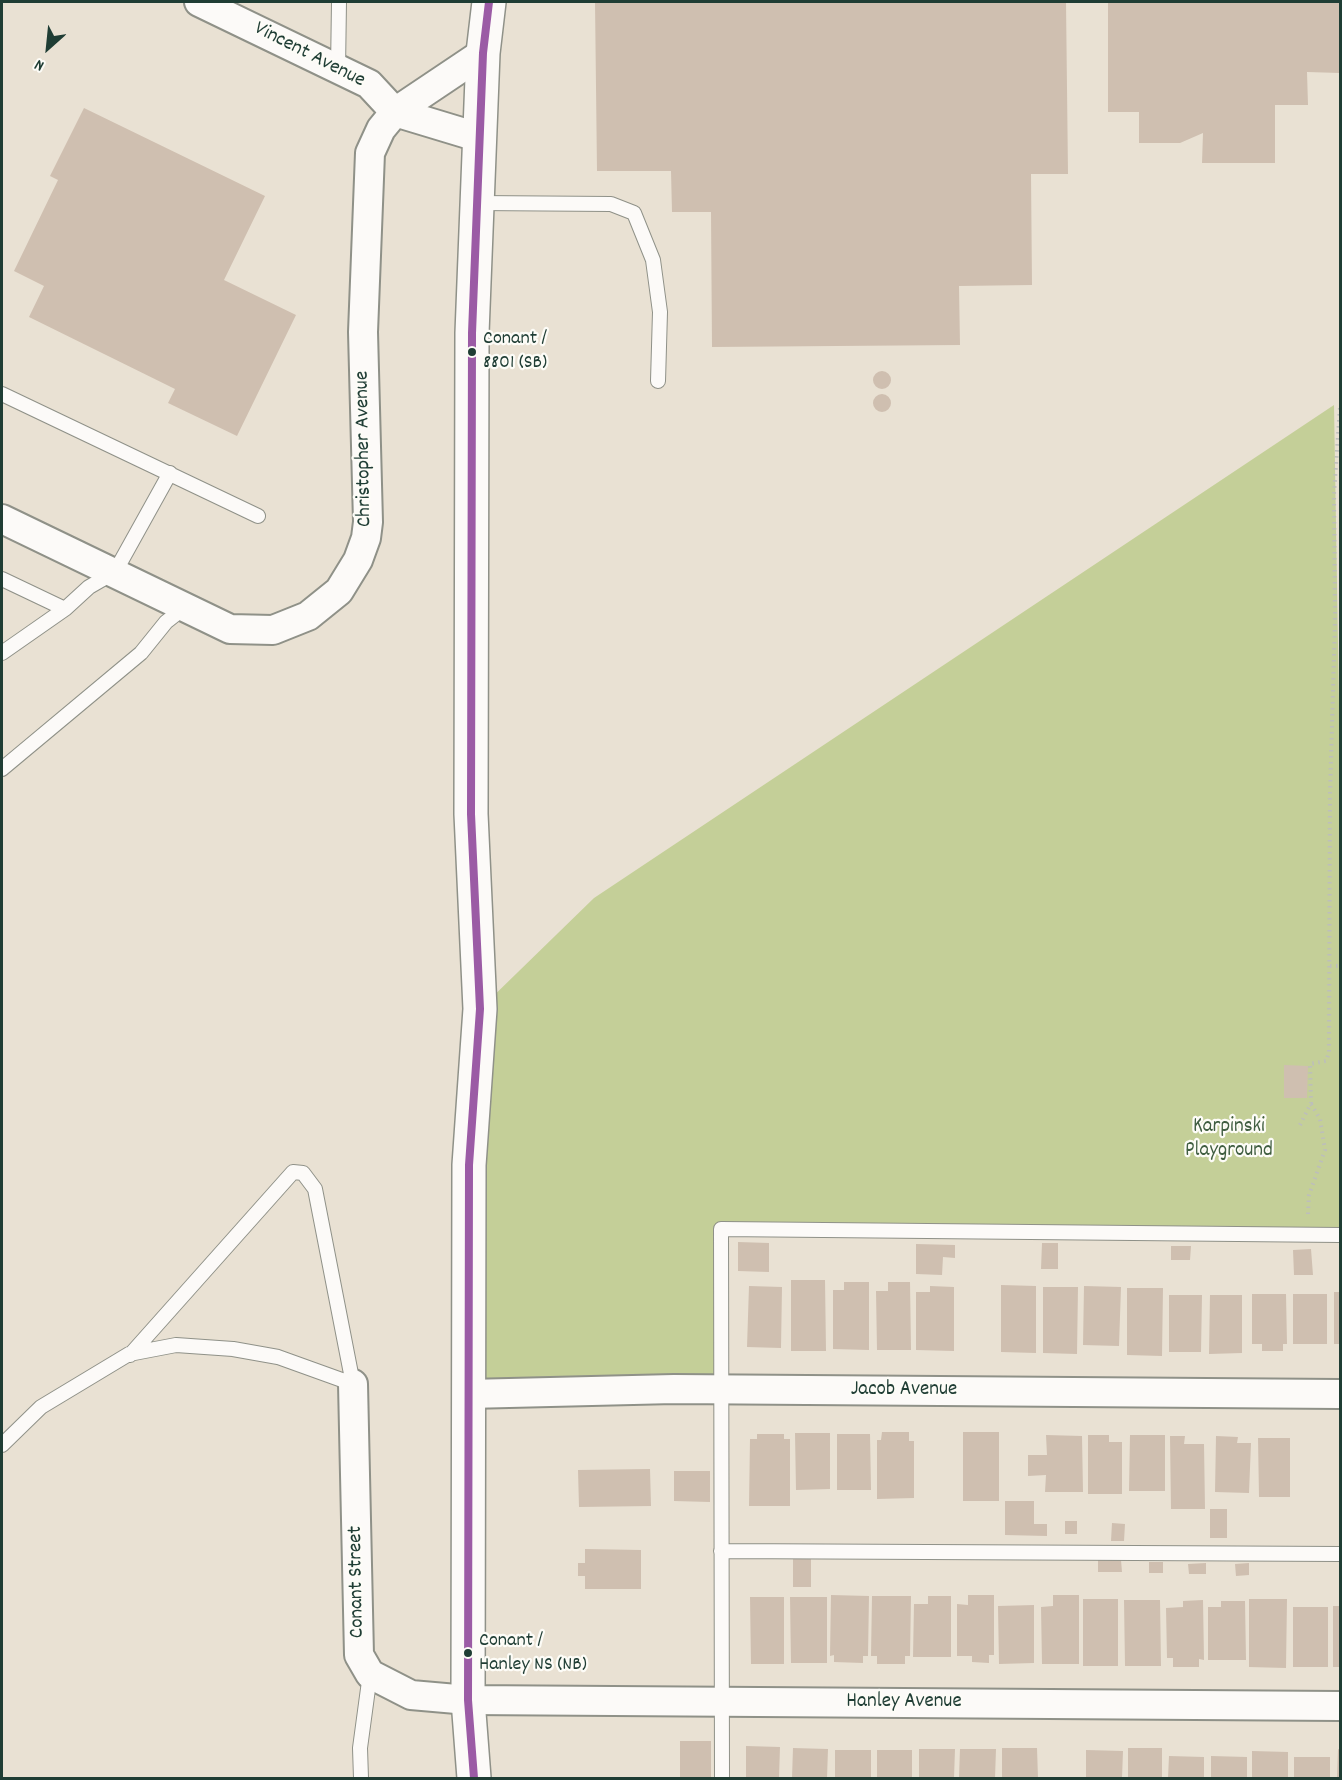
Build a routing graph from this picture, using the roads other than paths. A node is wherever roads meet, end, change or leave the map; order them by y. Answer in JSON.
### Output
{"nodes":[{"id":1,"x":199,"y":2,"type":"edge"},
{"id":2,"x":339,"y":2,"type":"edge"},
{"id":3,"x":489,"y":2,"type":"edge"},
{"id":4,"x":483,"y":53,"type":"junction"},
{"id":5,"x":338,"y":69,"type":"junction"},
{"id":6,"x":394,"y":112,"type":"junction"},
{"id":7,"x":481,"y":138,"type":"junction"},
{"id":8,"x":477,"y":203,"type":"junction"},
{"id":9,"x":658,"y":381,"type":"dead end"},
{"id":10,"x":2,"y":394,"type":"edge"},
{"id":11,"x":170,"y":474,"type":"junction"},
{"id":12,"x":258,"y":516,"type":"dead end"},
{"id":13,"x":2,"y":519,"type":"edge"},
{"id":14,"x":115,"y":572,"type":"junction"},
{"id":15,"x":2,"y":579,"type":"edge"},
{"id":16,"x":185,"y":607,"type":"junction"},
{"id":17,"x":65,"y":609,"type":"junction"},
{"id":18,"x":2,"y":653,"type":"edge"},
{"id":19,"x":2,"y":769,"type":"edge"},
{"id":20,"x":1341,"y":1235,"type":"edge"},
{"id":21,"x":130,"y":1355,"type":"dead end"},
{"id":22,"x":352,"y":1384,"type":"junction"},
{"id":23,"x":720,"y":1389,"type":"junction"},
{"id":24,"x":468,"y":1394,"type":"junction"},
{"id":25,"x":1341,"y":1394,"type":"edge"},
{"id":26,"x":2,"y":1445,"type":"edge"},
{"id":27,"x":721,"y":1551,"type":"junction"},
{"id":28,"x":1341,"y":1554,"type":"edge"},
{"id":29,"x":370,"y":1674,"type":"junction"},
{"id":30,"x":468,"y":1700,"type":"junction"},
{"id":31,"x":722,"y":1702,"type":"junction"},
{"id":32,"x":1341,"y":1707,"type":"edge"},
{"id":33,"x":361,"y":1779,"type":"edge"},
{"id":34,"x":474,"y":1779,"type":"edge"},
{"id":35,"x":722,"y":1779,"type":"edge"}],
"edges":[{"from":1,"to":5,"type":"street","name":"Vincent Avenue"},
{"from":2,"to":5,"type":"lane"},
{"from":3,"to":4,"type":"main road"},
{"from":4,"to":6,"type":"street","name":"Christopher Avenue"},
{"from":4,"to":7,"type":"main road"},
{"from":5,"to":6,"type":"street","name":"Vincent Avenue"},
{"from":6,"to":7,"type":"street"},
{"from":6,"to":16,"type":"street","name":"Christopher Avenue"},
{"from":7,"to":8,"type":"main road"},
{"from":8,"to":9,"type":"lane"},
{"from":8,"to":24,"type":"main road"},
{"from":10,"to":11,"type":"lane"},
{"from":11,"to":12,"type":"lane"},
{"from":11,"to":14,"type":"lane"},
{"from":13,"to":14,"type":"street","name":"Christopher Avenue"},
{"from":14,"to":16,"type":"street","name":"Christopher Avenue"},
{"from":14,"to":17,"type":"lane"},
{"from":15,"to":17,"type":"lane"},
{"from":16,"to":19,"type":"lane"},
{"from":17,"to":18,"type":"lane"},
{"from":20,"to":23,"type":"lane"},
{"from":21,"to":22,"type":"lane"},
{"from":22,"to":26,"type":"lane"},
{"from":22,"to":29,"type":"street","name":"Conant Street"},
{"from":23,"to":24,"type":"street","name":"Jacob Avenue"},
{"from":23,"to":25,"type":"street","name":"Jacob Avenue"},
{"from":23,"to":27,"type":"lane"},
{"from":24,"to":30,"type":"main road"},
{"from":27,"to":28,"type":"lane"},
{"from":27,"to":31,"type":"lane"},
{"from":29,"to":30,"type":"street"},
{"from":29,"to":33,"type":"lane"},
{"from":30,"to":31,"type":"street","name":"Hanley Avenue"},
{"from":30,"to":34,"type":"main road"},
{"from":31,"to":32,"type":"street","name":"Hanley Avenue"},
{"from":31,"to":35,"type":"lane"}]}
